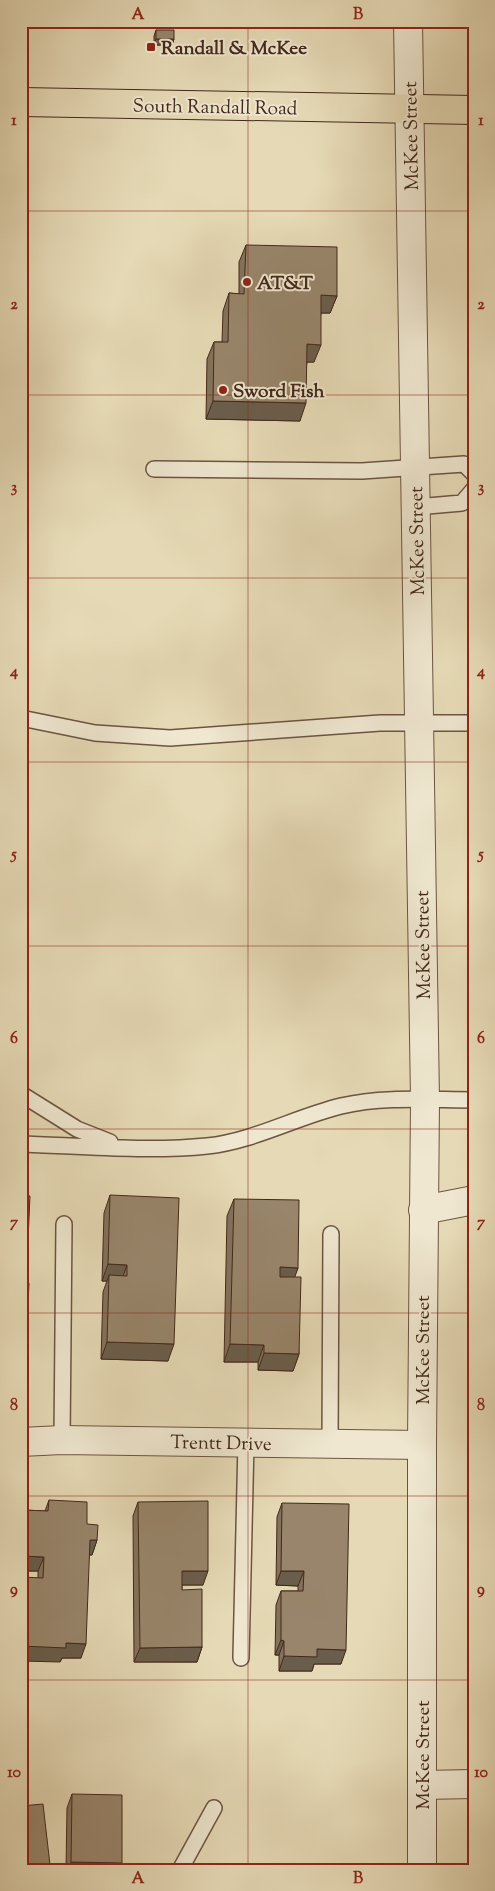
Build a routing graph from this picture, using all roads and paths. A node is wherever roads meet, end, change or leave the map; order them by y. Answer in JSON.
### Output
{"nodes":[{"id":1,"x":408,"y":21,"type":"edge"},
{"id":2,"x":21,"y":102,"type":"edge"},
{"id":3,"x":410,"y":110,"type":"junction"},
{"id":4,"x":474,"y":110,"type":"edge"},
{"id":5,"x":415,"y":468,"type":"junction"},
{"id":6,"x":154,"y":469,"type":"dead end"},
{"id":7,"x":474,"y":474,"type":"edge"},
{"id":8,"x":474,"y":489,"type":"edge"},
{"id":9,"x":416,"y":507,"type":"junction"},
{"id":10,"x":21,"y":718,"type":"edge"},
{"id":11,"x":419,"y":722,"type":"junction"},
{"id":12,"x":474,"y":723,"type":"edge"},
{"id":13,"x":21,"y":1094,"type":"edge"},
{"id":14,"x":425,"y":1100,"type":"junction"},
{"id":15,"x":474,"y":1100,"type":"edge"},
{"id":16,"x":21,"y":1144,"type":"edge"},
{"id":17,"x":133,"y":1147,"type":"junction"},
{"id":18,"x":474,"y":1200,"type":"edge"},
{"id":19,"x":423,"y":1210,"type":"junction"},
{"id":20,"x":64,"y":1224,"type":"dead end"},
{"id":21,"x":331,"y":1234,"type":"dead end"},
{"id":22,"x":62,"y":1440,"type":"junction"},
{"id":23,"x":21,"y":1442,"type":"edge"},
{"id":24,"x":246,"y":1442,"type":"junction"},
{"id":25,"x":330,"y":1443,"type":"junction"},
{"id":26,"x":422,"y":1445,"type":"junction"},
{"id":27,"x":240,"y":1658,"type":"dead end"},
{"id":28,"x":474,"y":1784,"type":"edge"},
{"id":29,"x":422,"y":1785,"type":"junction"},
{"id":30,"x":214,"y":1808,"type":"dead end"},
{"id":31,"x":180,"y":1870,"type":"edge"},
{"id":32,"x":422,"y":1870,"type":"edge"}],
"edges":[{"from":1,"to":3,"type":"street","name":"McKee Street"},
{"from":2,"to":3,"type":"main road","name":"South Randall Road"},
{"from":3,"to":4,"type":"main road","name":"South Randall Road"},
{"from":3,"to":5,"type":"street","name":"McKee Street"},
{"from":5,"to":6,"type":"lane"},
{"from":5,"to":7,"type":"lane"},
{"from":5,"to":9,"type":"street","name":"McKee Street"},
{"from":8,"to":9,"type":"lane"},
{"from":9,"to":11,"type":"street","name":"McKee Street"},
{"from":10,"to":11,"type":"lane"},
{"from":11,"to":12,"type":"lane"},
{"from":11,"to":14,"type":"street","name":"McKee Street"},
{"from":13,"to":17,"type":"lane"},
{"from":14,"to":15,"type":"lane"},
{"from":14,"to":17,"type":"lane"},
{"from":14,"to":19,"type":"street","name":"McKee Street"},
{"from":16,"to":17,"type":"lane"},
{"from":18,"to":19,"type":"street"},
{"from":19,"to":26,"type":"street","name":"McKee Street"},
{"from":20,"to":22,"type":"lane"},
{"from":21,"to":25,"type":"lane"},
{"from":22,"to":23,"type":"street","name":"Trentt Drive"},
{"from":22,"to":24,"type":"street","name":"Trentt Drive"},
{"from":24,"to":25,"type":"street","name":"Trentt Drive"},
{"from":24,"to":27,"type":"lane"},
{"from":25,"to":26,"type":"street","name":"Trentt Drive"},
{"from":26,"to":29,"type":"street","name":"McKee Street"},
{"from":28,"to":29,"type":"street"},
{"from":29,"to":32,"type":"street","name":"McKee Street"},
{"from":30,"to":31,"type":"lane"}]}
